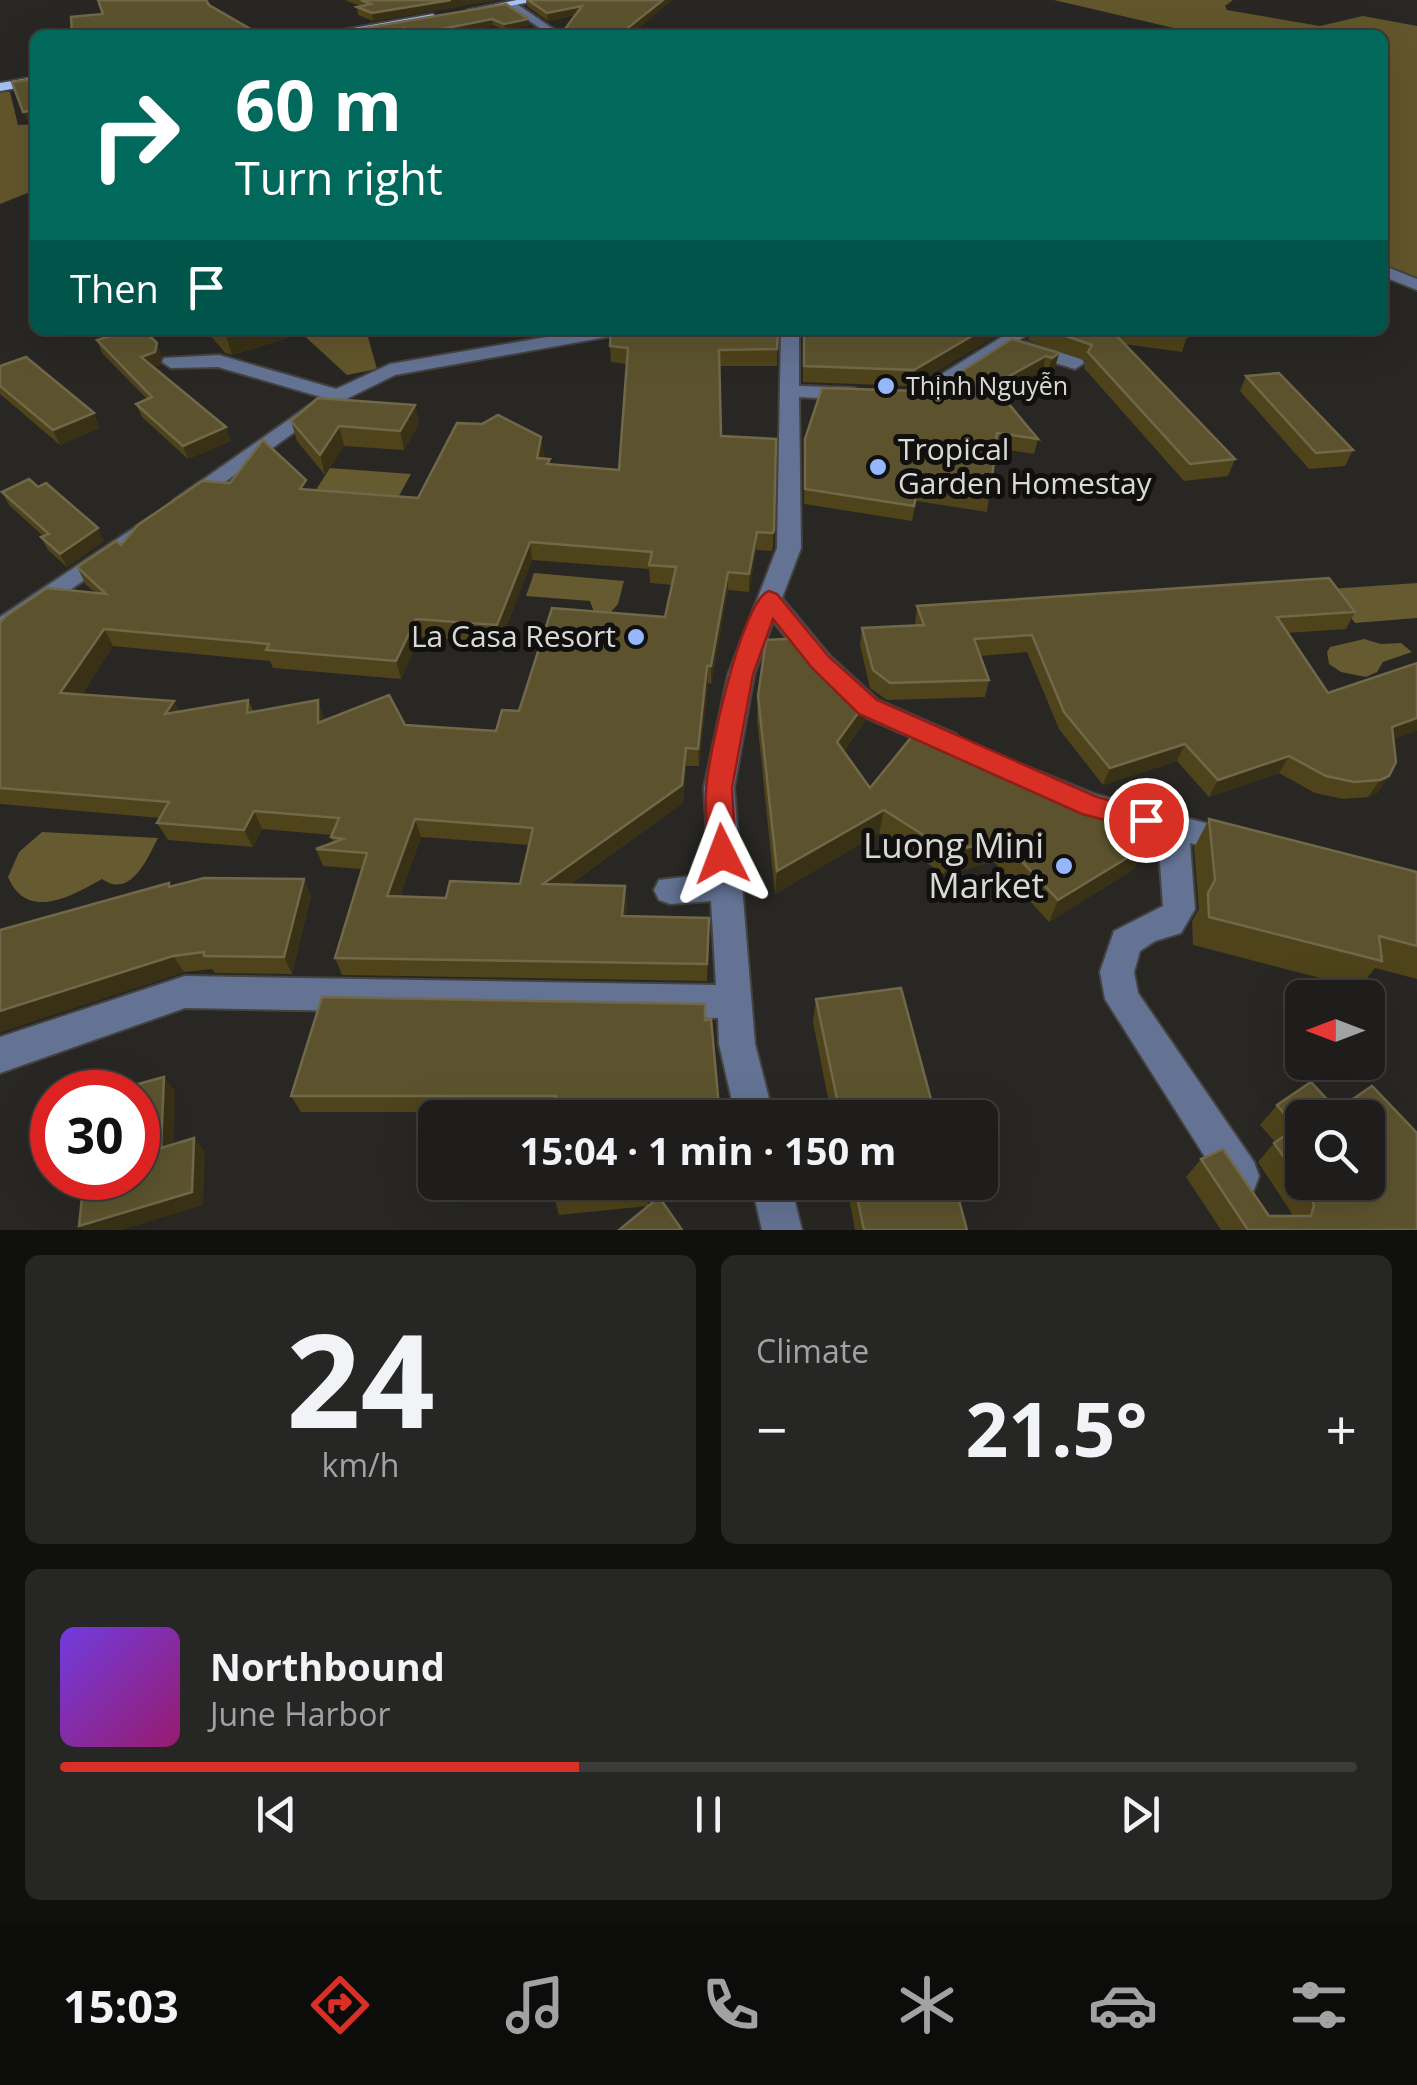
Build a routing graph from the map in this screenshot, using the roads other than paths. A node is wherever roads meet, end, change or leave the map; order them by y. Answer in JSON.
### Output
{"nodes":[{"id":1,"x":536,"y":0,"type":"edge"},
{"id":2,"x":512,"y":4,"type":"junction"},
{"id":3,"x":351,"y":30,"type":"edge"},
{"id":4,"x":549,"y":30,"type":"edge"},
{"id":5,"x":30,"y":82,"type":"edge"},
{"id":6,"x":0,"y":87,"type":"edge"},
{"id":7,"x":1388,"y":273,"type":"edge"},
{"id":8,"x":1417,"y":285,"type":"edge"},
{"id":9,"x":590,"y":335,"type":"edge"},
{"id":10,"x":790,"y":335,"type":"edge"},
{"id":11,"x":1017,"y":335,"type":"edge"},
{"id":12,"x":1006,"y":342,"type":"junction"},
{"id":13,"x":171,"y":362,"type":"dead end"},
{"id":14,"x":1075,"y":363,"type":"dead end"},
{"id":15,"x":790,"y":391,"type":"junction"},
{"id":16,"x":336,"y":395,"type":"junction"},
{"id":17,"x":769,"y":599,"type":"junction"},
{"id":18,"x":0,"y":629,"type":"edge"},
{"id":19,"x":966,"y":750,"type":"edge"},
{"id":20,"x":998,"y":765,"type":"edge"},
{"id":21,"x":1173,"y":826,"type":"junction"},
{"id":22,"x":1267,"y":850,"type":"edge"},
{"id":23,"x":724,"y":887,"type":"junction"},
{"id":24,"x":670,"y":890,"type":"dead end"},
{"id":25,"x":734,"y":1002,"type":"junction"},
{"id":26,"x":0,"y":1055,"type":"edge"},
{"id":27,"x":751,"y":1100,"type":"edge"},
{"id":28,"x":774,"y":1200,"type":"edge"},
{"id":29,"x":1261,"y":1208,"type":"edge"},
{"id":30,"x":782,"y":1230,"type":"edge"}],
"edges":[{"from":1,"to":2,"type":"main road"},
{"from":2,"to":3,"type":"main road"},
{"from":2,"to":4,"type":"street"},
{"from":5,"to":6,"type":"main road"},
{"from":7,"to":8,"type":"street"},
{"from":9,"to":16,"type":"street"},
{"from":10,"to":15,"type":"street"},
{"from":11,"to":12,"type":"street"},
{"from":12,"to":14,"type":"street"},
{"from":12,"to":15,"type":"street"},
{"from":13,"to":16,"type":"street"},
{"from":15,"to":17,"type":"street"},
{"from":16,"to":18,"type":"street"},
{"from":17,"to":19,"type":"street"},
{"from":17,"to":23,"type":"street"},
{"from":20,"to":21,"type":"street"},
{"from":21,"to":22,"type":"street"},
{"from":21,"to":29,"type":"street"},
{"from":23,"to":24,"type":"street"},
{"from":23,"to":25,"type":"street"},
{"from":25,"to":26,"type":"street"},
{"from":25,"to":27,"type":"street"},
{"from":28,"to":30,"type":"street"}]}
